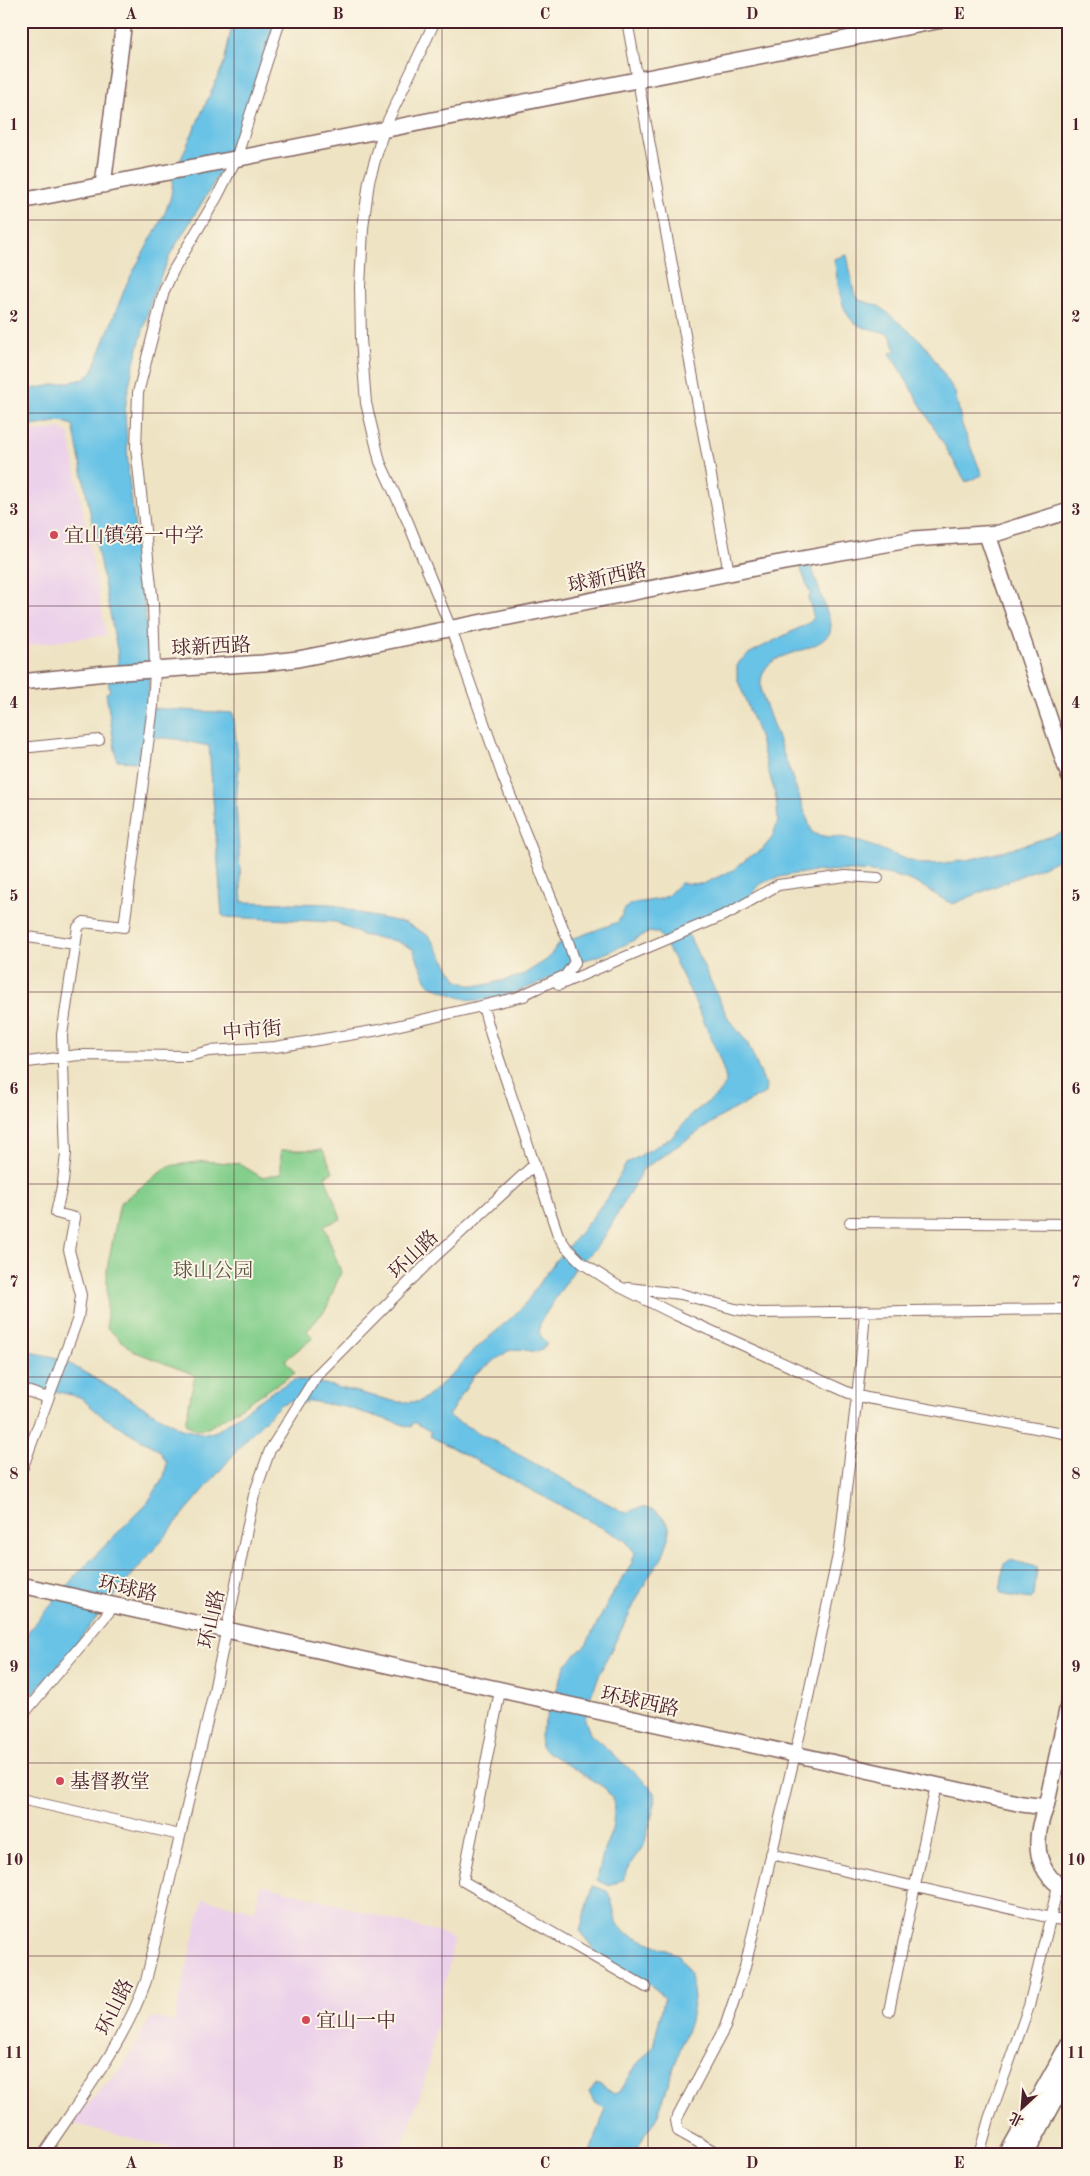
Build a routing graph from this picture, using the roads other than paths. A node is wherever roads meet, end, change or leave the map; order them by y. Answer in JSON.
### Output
{"nodes":[{"id":1,"x":124,"y":21,"type":"edge"},
{"id":2,"x":280,"y":21,"type":"edge"},
{"id":3,"x":436,"y":21,"type":"edge"},
{"id":4,"x":627,"y":21,"type":"edge"},
{"id":5,"x":938,"y":21,"type":"edge"},
{"id":6,"x":637,"y":80,"type":"junction"},
{"id":7,"x":384,"y":130,"type":"junction"},
{"id":8,"x":230,"y":160,"type":"junction"},
{"id":9,"x":103,"y":185,"type":"junction"},
{"id":10,"x":21,"y":201,"type":"edge"},
{"id":11,"x":1069,"y":511,"type":"edge"},
{"id":12,"x":987,"y":535,"type":"junction"},
{"id":13,"x":729,"y":573,"type":"junction"},
{"id":14,"x":452,"y":629,"type":"junction"},
{"id":15,"x":153,"y":670,"type":"junction"},
{"id":16,"x":21,"y":682,"type":"edge"},
{"id":17,"x":99,"y":740,"type":"dead end"},
{"id":18,"x":21,"y":748,"type":"edge"},
{"id":19,"x":1069,"y":776,"type":"edge"},
{"id":20,"x":878,"y":878,"type":"dead end"},
{"id":21,"x":21,"y":936,"type":"edge"},
{"id":22,"x":75,"y":944,"type":"junction"},
{"id":23,"x":518,"y":997,"type":"junction"},
{"id":24,"x":483,"y":1006,"type":"junction"},
{"id":25,"x":63,"y":1056,"type":"junction"},
{"id":26,"x":21,"y":1063,"type":"edge"},
{"id":27,"x":535,"y":1164,"type":"junction"},
{"id":28,"x":850,"y":1222,"type":"dead end"},
{"id":29,"x":1069,"y":1224,"type":"edge"},
{"id":30,"x":622,"y":1288,"type":"junction"},
{"id":31,"x":1069,"y":1309,"type":"edge"},
{"id":32,"x":865,"y":1311,"type":"junction"},
{"id":33,"x":21,"y":1389,"type":"edge"},
{"id":34,"x":49,"y":1395,"type":"junction"},
{"id":35,"x":857,"y":1396,"type":"junction"},
{"id":36,"x":1069,"y":1434,"type":"edge"},
{"id":37,"x":21,"y":1472,"type":"edge"},
{"id":38,"x":21,"y":1585,"type":"edge"},
{"id":39,"x":112,"y":1606,"type":"junction"},
{"id":40,"x":226,"y":1631,"type":"junction"},
{"id":41,"x":500,"y":1691,"type":"junction"},
{"id":42,"x":1069,"y":1701,"type":"edge"},
{"id":43,"x":21,"y":1717,"type":"edge"},
{"id":44,"x":794,"y":1755,"type":"junction"},
{"id":45,"x":936,"y":1785,"type":"junction"},
{"id":46,"x":21,"y":1799,"type":"edge"},
{"id":47,"x":1046,"y":1807,"type":"junction"},
{"id":48,"x":180,"y":1836,"type":"junction"},
{"id":49,"x":771,"y":1854,"type":"junction"},
{"id":50,"x":914,"y":1887,"type":"junction"},
{"id":51,"x":1065,"y":1887,"type":"edge"},
{"id":52,"x":1050,"y":1918,"type":"junction"},
{"id":53,"x":1069,"y":1922,"type":"edge"},
{"id":54,"x":646,"y":1987,"type":"dead end"},
{"id":55,"x":889,"y":2012,"type":"dead end"},
{"id":56,"x":1069,"y":2044,"type":"edge"},
{"id":57,"x":1069,"y":2074,"type":"edge"},
{"id":58,"x":43,"y":2155,"type":"edge"},
{"id":59,"x":721,"y":2155,"type":"edge"},
{"id":60,"x":979,"y":2155,"type":"edge"},
{"id":61,"x":1007,"y":2155,"type":"edge"},
{"id":62,"x":1024,"y":2155,"type":"edge"}],
"edges":[{"from":1,"to":9,"type":"street"},
{"from":2,"to":8,"type":"street"},
{"from":3,"to":7,"type":"street"},
{"from":4,"to":6,"type":"street"},
{"from":5,"to":6,"type":"street"},
{"from":6,"to":7,"type":"street"},
{"from":6,"to":13,"type":"street"},
{"from":7,"to":8,"type":"street"},
{"from":7,"to":14,"type":"street"},
{"from":8,"to":9,"type":"street"},
{"from":8,"to":15,"type":"street"},
{"from":9,"to":10,"type":"street"},
{"from":11,"to":12,"type":"street","name":"球新西路"},
{"from":12,"to":13,"type":"street","name":"球新西路"},
{"from":12,"to":19,"type":"street"},
{"from":13,"to":14,"type":"street","name":"球新西路"},
{"from":14,"to":15,"type":"street","name":"球新西路"},
{"from":14,"to":23,"type":"street"},
{"from":15,"to":16,"type":"street","name":"球新西路"},
{"from":15,"to":22,"type":"street"},
{"from":17,"to":18,"type":"street"},
{"from":20,"to":23,"type":"street"},
{"from":21,"to":22,"type":"street"},
{"from":22,"to":25,"type":"street"},
{"from":23,"to":24,"type":"street","name":"中市街"},
{"from":24,"to":25,"type":"street","name":"中市街"},
{"from":24,"to":27,"type":"street"},
{"from":25,"to":26,"type":"street","name":"中市街"},
{"from":25,"to":34,"type":"street"},
{"from":27,"to":30,"type":"street"},
{"from":27,"to":40,"type":"street","name":"环山路"},
{"from":28,"to":29,"type":"street"},
{"from":30,"to":32,"type":"street"},
{"from":30,"to":35,"type":"street"},
{"from":31,"to":32,"type":"street"},
{"from":32,"to":35,"type":"street"},
{"from":33,"to":34,"type":"street"},
{"from":34,"to":37,"type":"street"},
{"from":35,"to":36,"type":"street"},
{"from":35,"to":44,"type":"street"},
{"from":38,"to":39,"type":"street","name":"环球路"},
{"from":39,"to":40,"type":"street","name":"环球路"},
{"from":39,"to":43,"type":"street"},
{"from":40,"to":41,"type":"street","name":"环球西路"},
{"from":40,"to":48,"type":"street","name":"环山路"},
{"from":41,"to":44,"type":"street","name":"环球西路"},
{"from":41,"to":54,"type":"street"},
{"from":42,"to":47,"type":"street"},
{"from":44,"to":45,"type":"street","name":"环球西路"},
{"from":44,"to":49,"type":"street"},
{"from":45,"to":47,"type":"street","name":"环球西路"},
{"from":45,"to":50,"type":"street"},
{"from":46,"to":48,"type":"street"},
{"from":47,"to":51,"type":"street"},
{"from":48,"to":58,"type":"street","name":"环山路"},
{"from":49,"to":50,"type":"street"},
{"from":49,"to":59,"type":"street"},
{"from":50,"to":52,"type":"street"},
{"from":50,"to":55,"type":"street"},
{"from":51,"to":52,"type":"street"},
{"from":52,"to":53,"type":"street"},
{"from":52,"to":60,"type":"street"},
{"from":56,"to":61,"type":"main road"},
{"from":57,"to":62,"type":"main road"}]}
